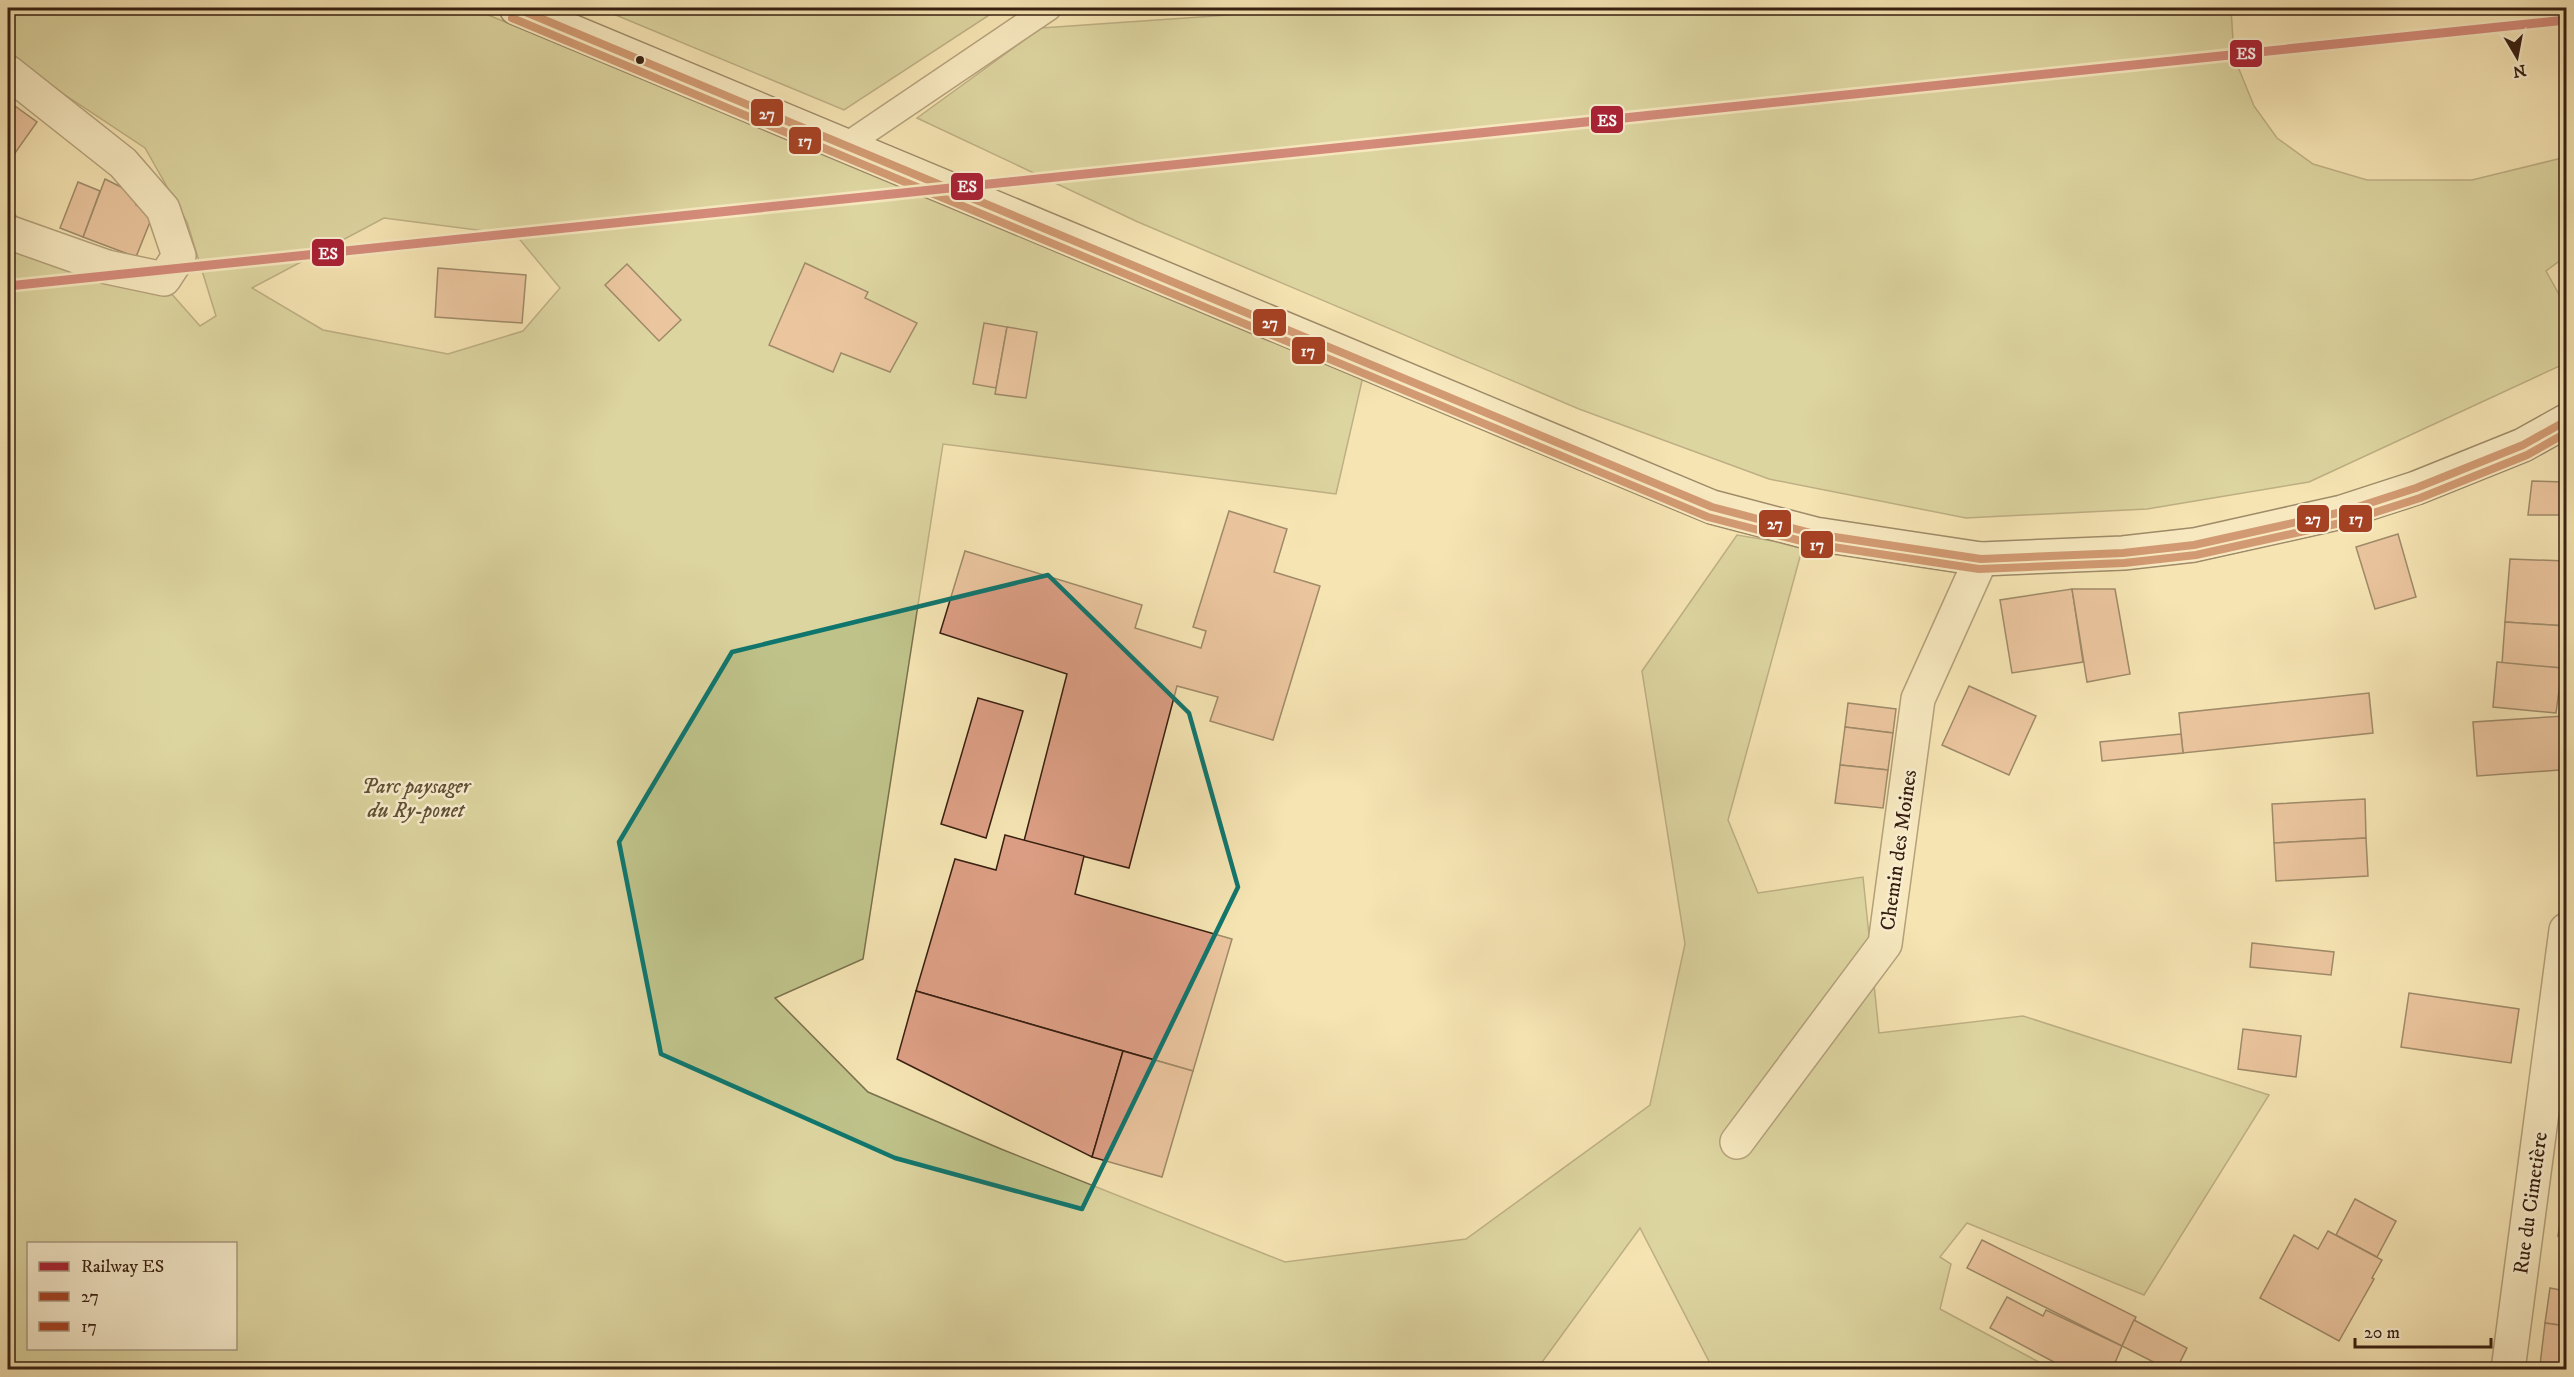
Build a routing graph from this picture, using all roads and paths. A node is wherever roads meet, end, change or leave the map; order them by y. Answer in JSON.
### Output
{"nodes":[{"id":1,"x":516,"y":8,"type":"edge"},
{"id":2,"x":1049,"y":8,"type":"edge"},
{"id":3,"x":8,"y":72,"type":"edge"},
{"id":4,"x":845,"y":146,"type":"junction"},
{"id":5,"x":8,"y":232,"type":"edge"},
{"id":6,"x":2566,"y":421,"type":"edge"},
{"id":7,"x":1981,"y":559,"type":"junction"},
{"id":8,"x":2566,"y":930,"type":"edge"},
{"id":9,"x":1737,"y":1142,"type":"dead end"},
{"id":10,"x":2508,"y":1370,"type":"edge"}],
"edges":[{"from":1,"to":4,"type":"main road"},
{"from":2,"to":4,"type":"lane"},
{"from":3,"to":5,"type":"main road"},
{"from":4,"to":7,"type":"main road"},
{"from":6,"to":7,"type":"main road"},
{"from":7,"to":9,"type":"main road","name":"Chemin des Moines"},
{"from":8,"to":10,"type":"main road","name":"Rue du Cimetière"}]}
